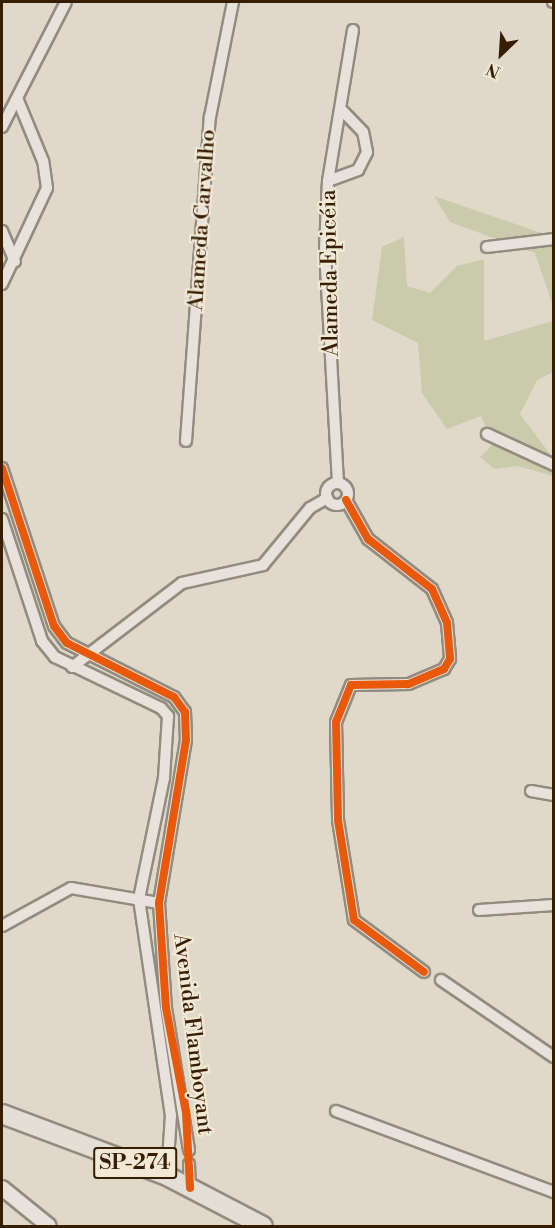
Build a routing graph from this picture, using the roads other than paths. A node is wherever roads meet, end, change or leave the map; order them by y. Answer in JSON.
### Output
{"nodes":[{"id":1,"x":66,"y":2,"type":"edge"},
{"id":2,"x":233,"y":2,"type":"edge"},
{"id":3,"x":353,"y":30,"type":"dead end"},
{"id":4,"x":17,"y":98,"type":"junction"},
{"id":5,"x":342,"y":110,"type":"junction"},
{"id":6,"x":2,"y":127,"type":"edge"},
{"id":7,"x":328,"y":181,"type":"junction"},
{"id":8,"x":2,"y":231,"type":"edge"},
{"id":9,"x":554,"y":239,"type":"edge"},
{"id":10,"x":487,"y":247,"type":"dead end"},
{"id":11,"x":15,"y":261,"type":"junction"},
{"id":12,"x":2,"y":284,"type":"edge"},
{"id":13,"x":487,"y":434,"type":"dead end"},
{"id":14,"x":186,"y":441,"type":"dead end"},
{"id":15,"x":554,"y":465,"type":"edge"},
{"id":16,"x":2,"y":468,"type":"edge"},
{"id":17,"x":338,"y":483,"type":"junction"},
{"id":18,"x":327,"y":498,"type":"junction"},
{"id":19,"x":346,"y":500,"type":"junction"},
{"id":20,"x":2,"y":519,"type":"edge"},
{"id":21,"x":87,"y":655,"type":"junction"},
{"id":22,"x":72,"y":667,"type":"junction"},
{"id":23,"x":531,"y":791,"type":"dead end"},
{"id":24,"x":554,"y":795,"type":"edge"},
{"id":25,"x":139,"y":899,"type":"junction"},
{"id":26,"x":159,"y":903,"type":"junction"},
{"id":27,"x":554,"y":905,"type":"edge"},
{"id":28,"x":479,"y":910,"type":"dead end"},
{"id":29,"x":2,"y":926,"type":"edge"},
{"id":30,"x":424,"y":972,"type":"dead end"},
{"id":31,"x":441,"y":980,"type":"dead end"},
{"id":32,"x":554,"y":1057,"type":"edge"},
{"id":33,"x":336,"y":1111,"type":"dead end"},
{"id":34,"x":2,"y":1114,"type":"edge"},
{"id":35,"x":189,"y":1150,"type":"dead end"},
{"id":36,"x":189,"y":1164,"type":"dead end"},
{"id":37,"x":167,"y":1176,"type":"junction"},
{"id":38,"x":2,"y":1188,"type":"edge"},
{"id":39,"x":190,"y":1188,"type":"junction"},
{"id":40,"x":554,"y":1191,"type":"edge"},
{"id":41,"x":48,"y":1227,"type":"edge"},
{"id":42,"x":263,"y":1227,"type":"edge"}],
"edges":[{"from":1,"to":4,"type":"street"},
{"from":2,"to":14,"type":"street","name":"Alameda Carvalho"},
{"from":3,"to":5,"type":"street","name":"Alameda Epicéia"},
{"from":4,"to":6,"type":"street"},
{"from":4,"to":11,"type":"street"},
{"from":5,"to":7,"type":"street","name":"Alameda Epicéia"},
{"from":5,"to":7,"type":"street"},
{"from":7,"to":17,"type":"street","name":"Alameda Epicéia"},
{"from":8,"to":11,"type":"street"},
{"from":9,"to":10,"type":"street"},
{"from":11,"to":12,"type":"street"},
{"from":13,"to":15,"type":"street"},
{"from":16,"to":21,"type":"street","name":"Avenida Flamboyant"},
{"from":17,"to":18,"type":"street"},
{"from":17,"to":19,"type":"street"},
{"from":18,"to":19,"type":"street"},
{"from":18,"to":21,"type":"street"},
{"from":19,"to":30,"type":"street"},
{"from":20,"to":22,"type":"street","name":"Avenida Flamboyant"},
{"from":21,"to":22,"type":"street"},
{"from":21,"to":26,"type":"street","name":"Avenida Flamboyant"},
{"from":22,"to":25,"type":"street","name":"Avenida Flamboyant"},
{"from":23,"to":24,"type":"street"},
{"from":25,"to":26,"type":"street"},
{"from":25,"to":29,"type":"street"},
{"from":25,"to":37,"type":"street","name":"Avenida Flamboyant"},
{"from":26,"to":35,"type":"street","name":"Avenida Flamboyant"},
{"from":27,"to":28,"type":"street"},
{"from":31,"to":32,"type":"street"},
{"from":33,"to":40,"type":"street"},
{"from":34,"to":37,"type":"main road","number":"SP-274"},
{"from":36,"to":39,"type":"street","name":"Avenida Flamboyant"},
{"from":37,"to":39,"type":"main road","number":"SP-274"},
{"from":38,"to":41,"type":"street"},
{"from":39,"to":42,"type":"main road","number":"SP-274"}]}
